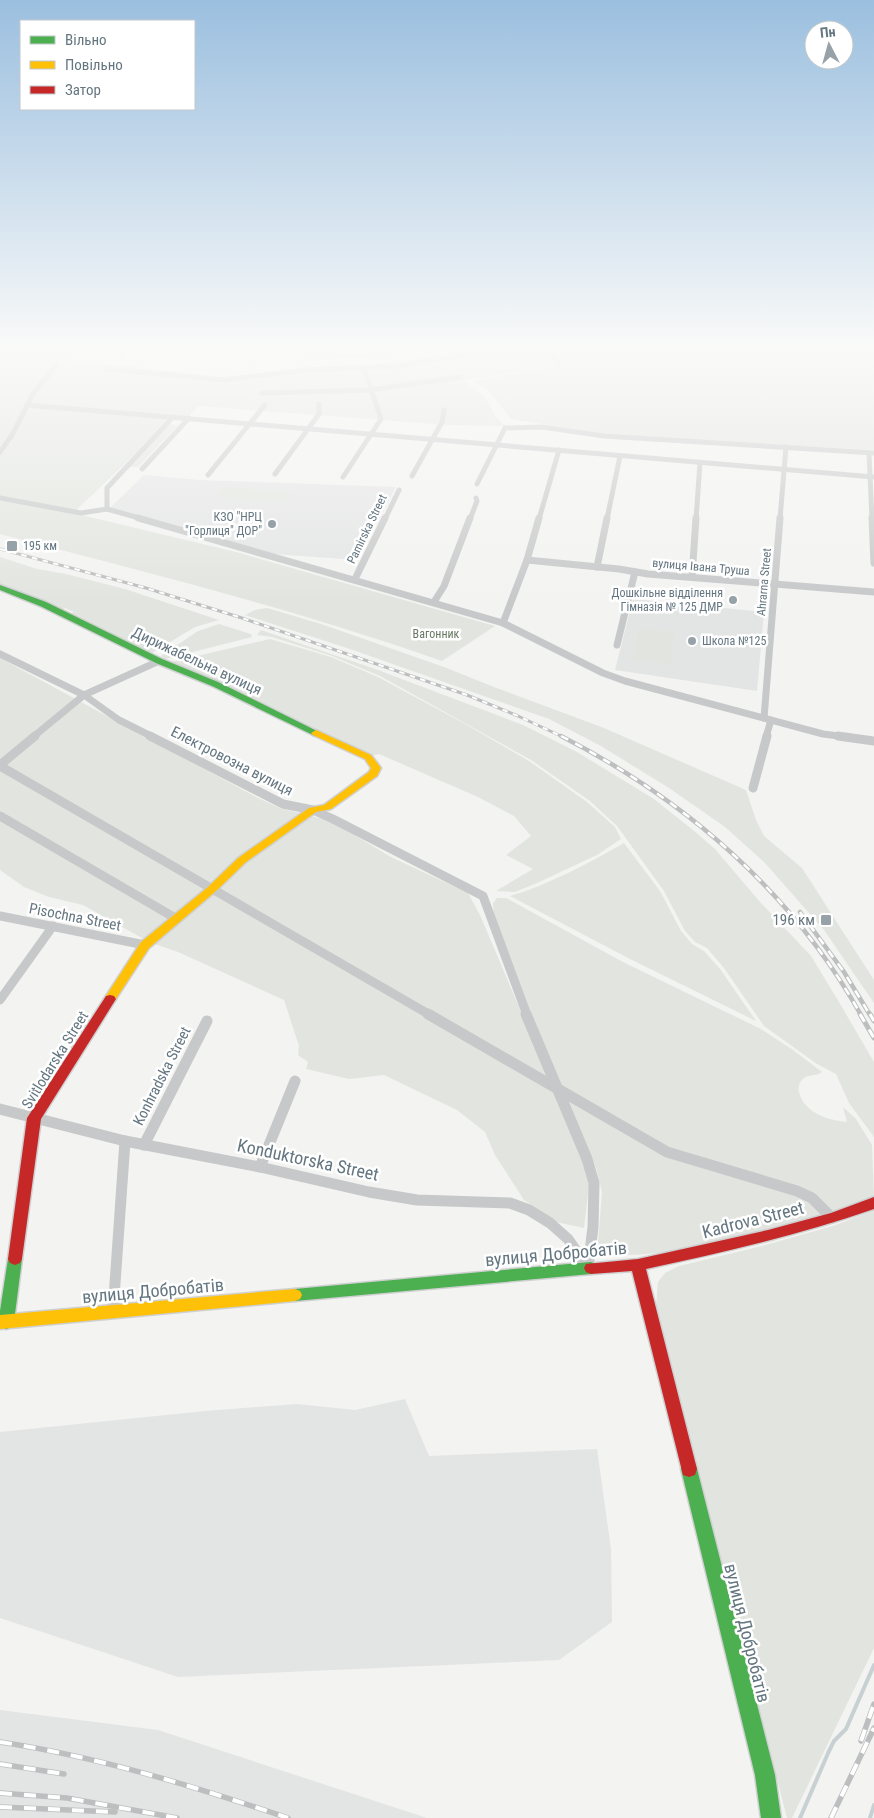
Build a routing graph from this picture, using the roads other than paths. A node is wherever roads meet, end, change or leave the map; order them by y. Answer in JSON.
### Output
{"nodes":[{"id":1,"x":14,"y":432,"type":"edge"},
{"id":2,"x":159,"y":432,"type":"edge"},
{"id":3,"x":176,"y":432,"type":"edge"},
{"id":4,"x":242,"y":432,"type":"edge"},
{"id":5,"x":307,"y":432,"type":"edge"},
{"id":6,"x":338,"y":432,"type":"edge"},
{"id":7,"x":373,"y":432,"type":"edge"},
{"id":8,"x":437,"y":432,"type":"edge"},
{"id":9,"x":503,"y":432,"type":"edge"},
{"id":10,"x":575,"y":432,"type":"edge"},
{"id":11,"x":371,"y":435,"type":"junction"},
{"id":12,"x":433,"y":440,"type":"junction"},
{"id":13,"x":495,"y":445,"type":"junction"},
{"id":14,"x":786,"y":447,"type":"junction"},
{"id":15,"x":559,"y":450,"type":"junction"},
{"id":16,"x":0,"y":452,"type":"edge"},
{"id":17,"x":871,"y":453,"type":"edge"},
{"id":18,"x":620,"y":456,"type":"junction"},
{"id":19,"x":700,"y":463,"type":"junction"},
{"id":20,"x":142,"y":469,"type":"dead end"},
{"id":21,"x":786,"y":470,"type":"junction"},
{"id":22,"x":275,"y":474,"type":"dead end"},
{"id":23,"x":208,"y":475,"type":"dead end"},
{"id":24,"x":412,"y":476,"type":"dead end"},
{"id":25,"x":343,"y":477,"type":"dead end"},
{"id":26,"x":872,"y":477,"type":"edge"},
{"id":27,"x":478,"y":484,"type":"dead end"},
{"id":28,"x":399,"y":490,"type":"dead end"},
{"id":29,"x":0,"y":498,"type":"edge"},
{"id":30,"x":476,"y":498,"type":"dead end"},
{"id":31,"x":107,"y":509,"type":"junction"},
{"id":32,"x":527,"y":560,"type":"junction"},
{"id":33,"x":874,"y":563,"type":"edge"},
{"id":34,"x":597,"y":567,"type":"junction"},
{"id":35,"x":636,"y":572,"type":"junction"},
{"id":36,"x":692,"y":577,"type":"junction"},
{"id":37,"x":355,"y":579,"type":"junction"},
{"id":38,"x":776,"y":584,"type":"junction"},
{"id":39,"x":0,"y":587,"type":"edge"},
{"id":40,"x":874,"y":592,"type":"edge"},
{"id":41,"x":434,"y":602,"type":"junction"},
{"id":42,"x":503,"y":623,"type":"junction"},
{"id":43,"x":617,"y":645,"type":"dead end"},
{"id":44,"x":0,"y":654,"type":"edge"},
{"id":45,"x":159,"y":661,"type":"junction"},
{"id":46,"x":84,"y":695,"type":"junction"},
{"id":47,"x":768,"y":719,"type":"junction"},
{"id":48,"x":874,"y":742,"type":"edge"},
{"id":49,"x":0,"y":765,"type":"edge"},
{"id":50,"x":376,"y":768,"type":"joint"},
{"id":51,"x":753,"y":788,"type":"dead end"},
{"id":52,"x":313,"y":810,"type":"junction"},
{"id":53,"x":0,"y":816,"type":"edge"},
{"id":54,"x":212,"y":889,"type":"junction"},
{"id":55,"x":0,"y":916,"type":"edge"},
{"id":56,"x":176,"y":919,"type":"junction"},
{"id":57,"x":53,"y":926,"type":"junction"},
{"id":58,"x":145,"y":945,"type":"junction"},
{"id":59,"x":0,"y":1000,"type":"edge"},
{"id":60,"x":207,"y":1021,"type":"dead end"},
{"id":61,"x":295,"y":1081,"type":"dead end"},
{"id":62,"x":556,"y":1086,"type":"junction"},
{"id":63,"x":0,"y":1109,"type":"edge"},
{"id":64,"x":34,"y":1118,"type":"junction"},
{"id":65,"x":125,"y":1141,"type":"junction"},
{"id":66,"x":144,"y":1145,"type":"junction"},
{"id":67,"x":260,"y":1166,"type":"junction"},
{"id":68,"x":874,"y":1203,"type":"edge"},
{"id":69,"x":832,"y":1218,"type":"junction"},
{"id":70,"x":638,"y":1265,"type":"junction"},
{"id":71,"x":588,"y":1268,"type":"junction"},
{"id":72,"x":113,"y":1312,"type":"junction"},
{"id":73,"x":3,"y":1322,"type":"edge"},
{"id":74,"x":772,"y":1818,"type":"edge"}],
"edges":[{"from":1,"to":16,"type":"street"},
{"from":2,"to":31,"type":"street"},
{"from":3,"to":20,"type":"street"},
{"from":4,"to":23,"type":"street"},
{"from":5,"to":22,"type":"street"},
{"from":6,"to":11,"type":"street"},
{"from":7,"to":11,"type":"street"},
{"from":8,"to":12,"type":"street"},
{"from":9,"to":13,"type":"street"},
{"from":10,"to":14,"type":"street"},
{"from":11,"to":12,"type":"street"},
{"from":11,"to":25,"type":"street"},
{"from":12,"to":13,"type":"street"},
{"from":12,"to":24,"type":"street"},
{"from":13,"to":15,"type":"street"},
{"from":13,"to":27,"type":"street"},
{"from":14,"to":17,"type":"street"},
{"from":14,"to":21,"type":"street","name":"Ahrarna Street"},
{"from":15,"to":18,"type":"street"},
{"from":15,"to":32,"type":"street"},
{"from":17,"to":26,"type":"street"},
{"from":18,"to":19,"type":"street"},
{"from":18,"to":34,"type":"street"},
{"from":19,"to":21,"type":"street"},
{"from":19,"to":36,"type":"street"},
{"from":21,"to":26,"type":"street"},
{"from":21,"to":38,"type":"street","name":"Ahrarna Street"},
{"from":26,"to":33,"type":"street"},
{"from":28,"to":37,"type":"street","name":"Pamirska Street"},
{"from":29,"to":31,"type":"street"},
{"from":30,"to":41,"type":"street"},
{"from":31,"to":37,"type":"street"},
{"from":32,"to":34,"type":"street","name":"вулиця Івана Труша"},
{"from":32,"to":42,"type":"street"},
{"from":34,"to":35,"type":"street","name":"вулиця Івана Труша"},
{"from":35,"to":36,"type":"street","name":"вулиця Івана Труша"},
{"from":35,"to":43,"type":"street"},
{"from":36,"to":38,"type":"street","name":"вулиця Івана Труша"},
{"from":37,"to":41,"type":"street"},
{"from":38,"to":40,"type":"street","name":"вулиця Івана Труша"},
{"from":38,"to":47,"type":"street","name":"Ahrarna Street"},
{"from":39,"to":45,"type":"street","name":"Дирижабельна вулиця"},
{"from":41,"to":42,"type":"street"},
{"from":42,"to":47,"type":"street"},
{"from":44,"to":46,"type":"street","name":"Електровозна вулиця"},
{"from":45,"to":46,"type":"street"},
{"from":45,"to":50,"type":"street","name":"Дирижабельна вулиця"},
{"from":46,"to":49,"type":"street"},
{"from":46,"to":52,"type":"street","name":"Електровозна вулиця"},
{"from":47,"to":48,"type":"street"},
{"from":47,"to":51,"type":"street","name":"Ahrarna Street"},
{"from":49,"to":54,"type":"street"},
{"from":50,"to":52,"type":"street","name":"Svitlodarska Street"},
{"from":52,"to":54,"type":"street","name":"Svitlodarska Street"},
{"from":52,"to":62,"type":"street","name":"Електровозна вулиця"},
{"from":53,"to":56,"type":"street"},
{"from":54,"to":56,"type":"street","name":"Svitlodarska Street"},
{"from":54,"to":62,"type":"street"},
{"from":55,"to":57,"type":"street","name":"Pisochna Street"},
{"from":56,"to":58,"type":"street","name":"Svitlodarska Street"},
{"from":57,"to":58,"type":"street","name":"Pisochna Street"},
{"from":57,"to":59,"type":"street"},
{"from":58,"to":64,"type":"street","name":"Svitlodarska Street"},
{"from":60,"to":66,"type":"street","name":"Konhradska Street"},
{"from":61,"to":67,"type":"street"},
{"from":62,"to":69,"type":"street"},
{"from":62,"to":71,"type":"street"},
{"from":63,"to":64,"type":"street","name":"Konduktorska Street"},
{"from":64,"to":65,"type":"street","name":"Konduktorska Street"},
{"from":64,"to":73,"type":"street","name":"Svitlodarska Street"},
{"from":65,"to":66,"type":"street","name":"Konduktorska Street"},
{"from":65,"to":72,"type":"street"},
{"from":66,"to":67,"type":"street","name":"Konduktorska Street"},
{"from":67,"to":71,"type":"street","name":"Konduktorska Street"},
{"from":68,"to":69,"type":"street","name":"Kadrova Street"},
{"from":69,"to":70,"type":"street","name":"Kadrova Street"},
{"from":70,"to":71,"type":"street","name":"вулиця Добробатів"},
{"from":70,"to":74,"type":"street","name":"вулиця Добробатів"},
{"from":71,"to":72,"type":"street","name":"вулиця Добробатів"},
{"from":72,"to":73,"type":"street","name":"вулиця Добробатів"}]}
